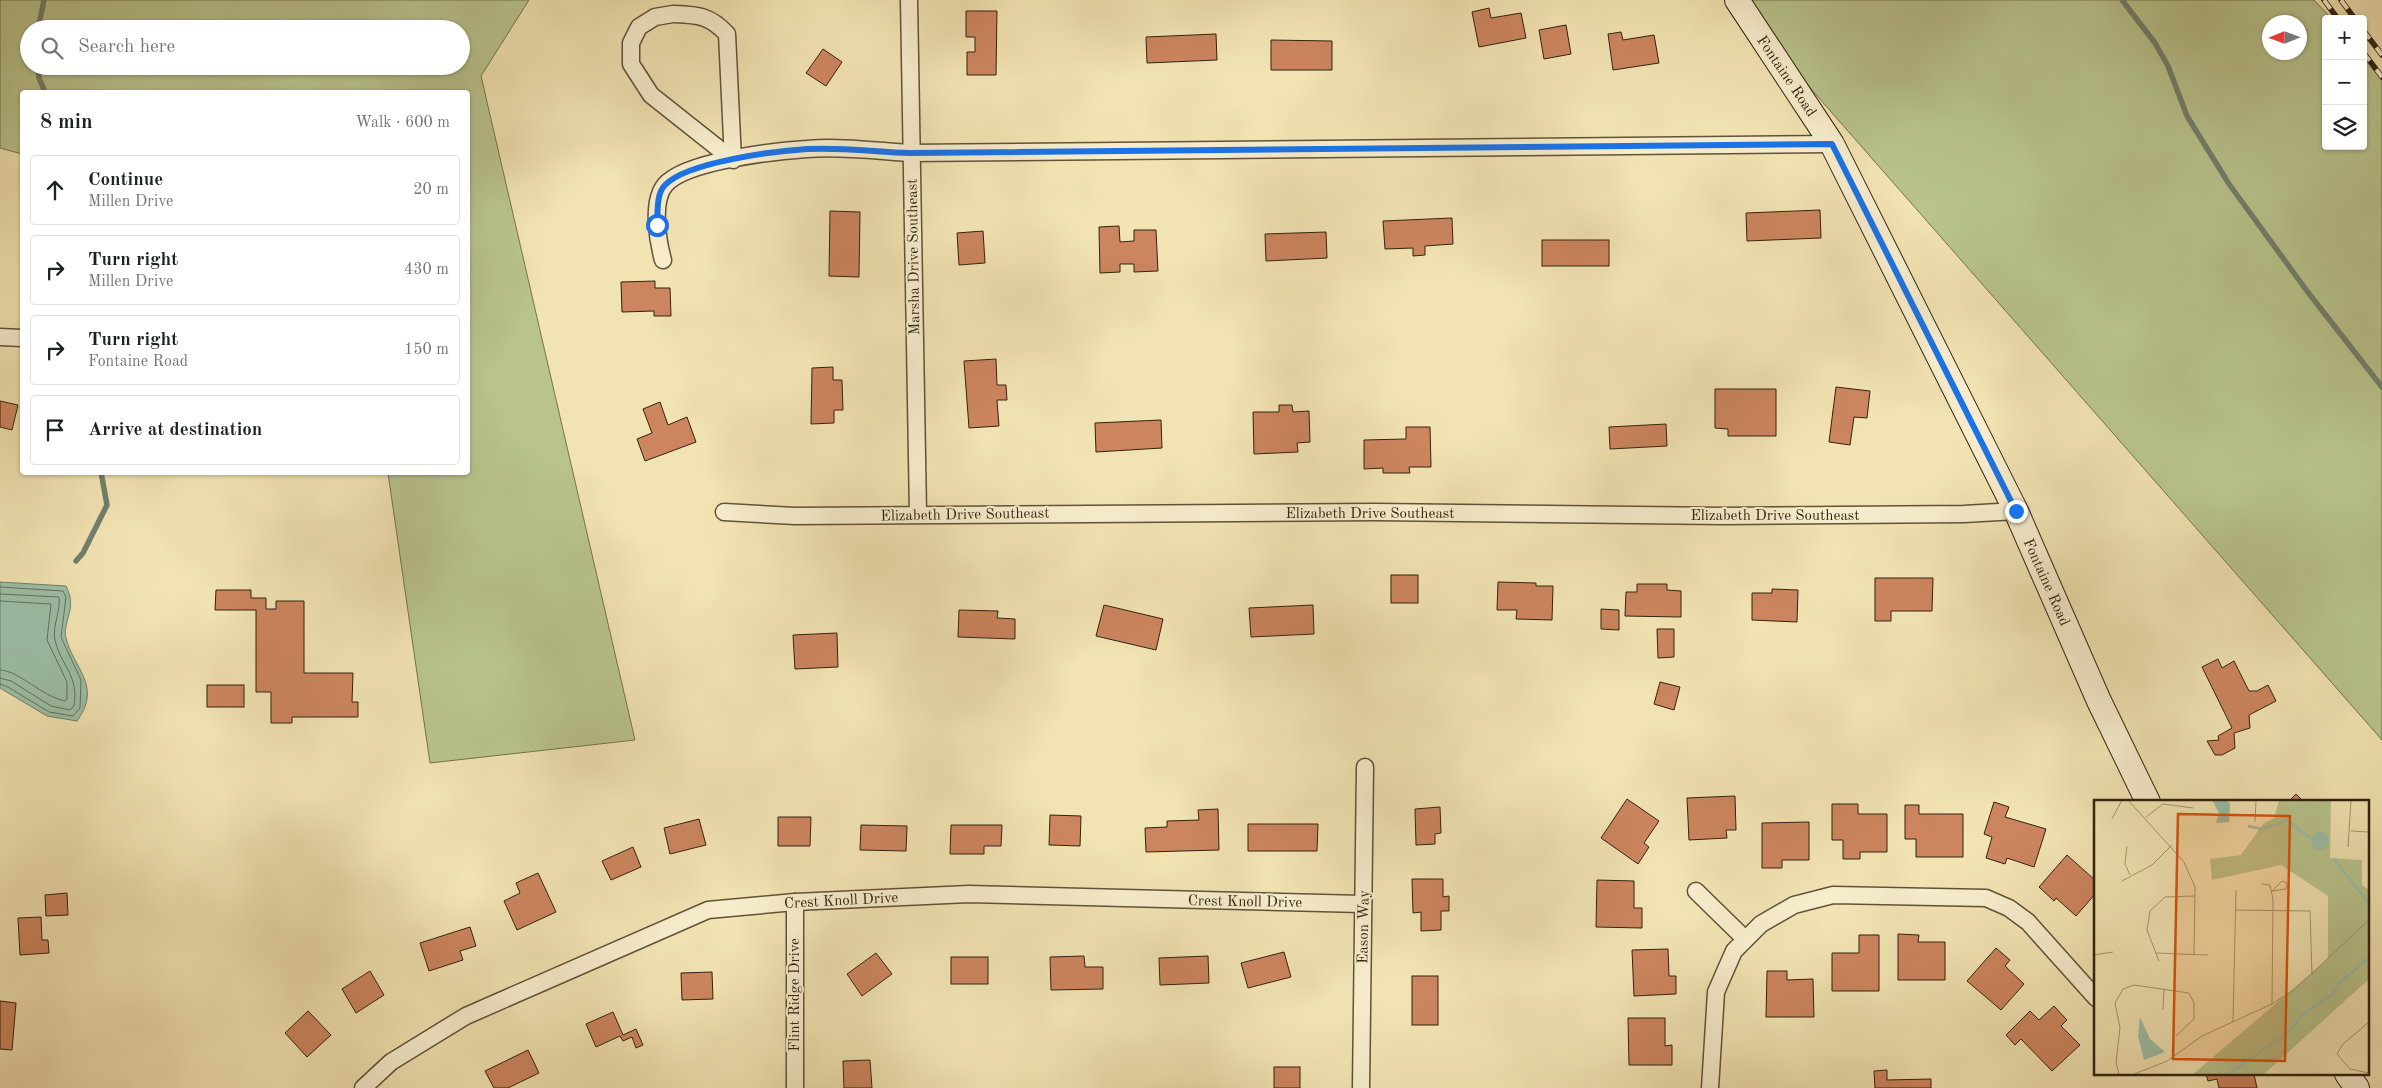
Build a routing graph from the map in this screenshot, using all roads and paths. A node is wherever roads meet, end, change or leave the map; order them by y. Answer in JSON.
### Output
{"nodes":[{"id":1,"x":909,"y":0,"type":"edge"},
{"id":2,"x":1737,"y":0,"type":"edge"},
{"id":3,"x":1832,"y":144,"type":"junction"},
{"id":4,"x":910,"y":153,"type":"junction"},
{"id":5,"x":733,"y":160,"type":"junction"},
{"id":6,"x":663,"y":260,"type":"dead end"},
{"id":7,"x":0,"y":337,"type":"edge"},
{"id":8,"x":20,"y":338,"type":"edge"},
{"id":9,"x":2016,"y":511,"type":"junction"},
{"id":10,"x":724,"y":512,"type":"dead end"},
{"id":11,"x":918,"y":514,"type":"junction"},
{"id":12,"x":1365,"y":767,"type":"dead end"},
{"id":13,"x":2147,"y":800,"type":"edge"},
{"id":14,"x":1696,"y":891,"type":"dead end"},
{"id":15,"x":794,"y":902,"type":"junction"},
{"id":16,"x":1363,"y":904,"type":"junction"},
{"id":17,"x":1745,"y":939,"type":"junction"},
{"id":18,"x":2094,"y":996,"type":"edge"},
{"id":19,"x":2348,"y":1076,"type":"edge"},
{"id":20,"x":363,"y":1088,"type":"edge"},
{"id":21,"x":795,"y":1088,"type":"edge"},
{"id":22,"x":1361,"y":1088,"type":"edge"},
{"id":23,"x":1710,"y":1088,"type":"edge"},
{"id":24,"x":2357,"y":1088,"type":"edge"}],
"edges":[{"from":1,"to":4,"type":"street","name":"Marsha Drive Southeast"},
{"from":2,"to":3,"type":"main road","name":"Fontaine Road"},
{"from":3,"to":4,"type":"street"},
{"from":3,"to":9,"type":"main road","name":"Fontaine Road"},
{"from":4,"to":5,"type":"street"},
{"from":4,"to":11,"type":"street","name":"Marsha Drive Southeast"},
{"from":5,"to":5,"type":"street"},
{"from":5,"to":6,"type":"street"},
{"from":7,"to":8,"type":"street"},
{"from":9,"to":11,"type":"street","name":"Elizabeth Drive Southeast"},
{"from":9,"to":13,"type":"main road","name":"Fontaine Road"},
{"from":10,"to":11,"type":"street","name":"Elizabeth Drive Southeast"},
{"from":12,"to":16,"type":"street","name":"Eason Way"},
{"from":14,"to":17,"type":"street"},
{"from":15,"to":16,"type":"street","name":"Crest Knoll Drive"},
{"from":15,"to":20,"type":"street","name":"Crest Knoll Drive"},
{"from":15,"to":21,"type":"street","name":"Flint Ridge Drive"},
{"from":16,"to":22,"type":"street","name":"Eason Way"},
{"from":17,"to":18,"type":"street"},
{"from":17,"to":23,"type":"street"},
{"from":19,"to":24,"type":"main road"}]}
